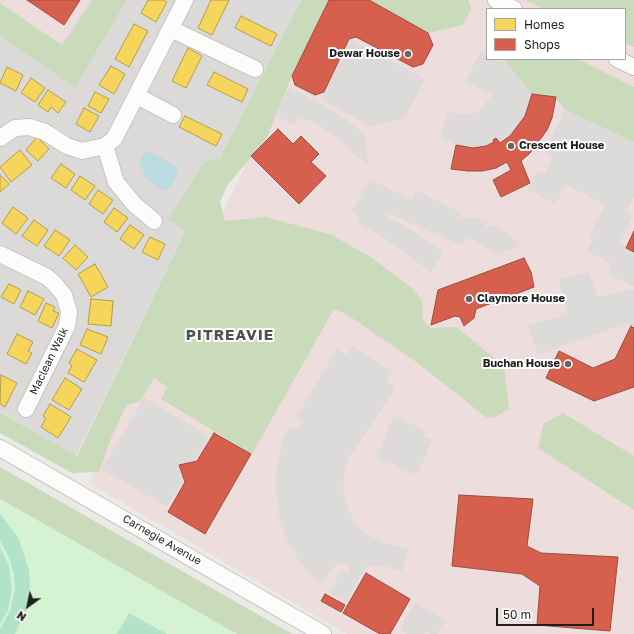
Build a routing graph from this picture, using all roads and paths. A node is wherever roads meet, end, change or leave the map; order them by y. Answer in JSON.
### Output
{"nodes":[{"id":1,"x":185,"y":0,"type":"edge"},
{"id":2,"x":496,"y":0,"type":"edge"},
{"id":3,"x":512,"y":8,"type":"edge"},
{"id":4,"x":171,"y":29,"type":"junction"},
{"id":5,"x":619,"y":60,"type":"edge"},
{"id":6,"x":634,"y":67,"type":"edge"},
{"id":7,"x":255,"y":69,"type":"dead end"},
{"id":8,"x":137,"y":96,"type":"junction"},
{"id":9,"x":173,"y":115,"type":"dead end"},
{"id":10,"x":0,"y":138,"type":"edge"},
{"id":11,"x":105,"y":146,"type":"junction"},
{"id":12,"x":154,"y":221,"type":"dead end"},
{"id":13,"x":0,"y":254,"type":"edge"},
{"id":14,"x":26,"y":409,"type":"dead end"},
{"id":15,"x":0,"y":448,"type":"edge"},
{"id":16,"x":323,"y":634,"type":"edge"}],
"edges":[{"from":1,"to":4,"type":"street"},
{"from":2,"to":3,"type":"street"},
{"from":4,"to":7,"type":"street"},
{"from":4,"to":8,"type":"street"},
{"from":5,"to":6,"type":"street"},
{"from":8,"to":9,"type":"street"},
{"from":8,"to":11,"type":"street"},
{"from":10,"to":11,"type":"street"},
{"from":11,"to":12,"type":"street"},
{"from":13,"to":14,"type":"street","name":"Maclean Walk"},
{"from":15,"to":16,"type":"street","name":"Carnegie Avenue"}]}
